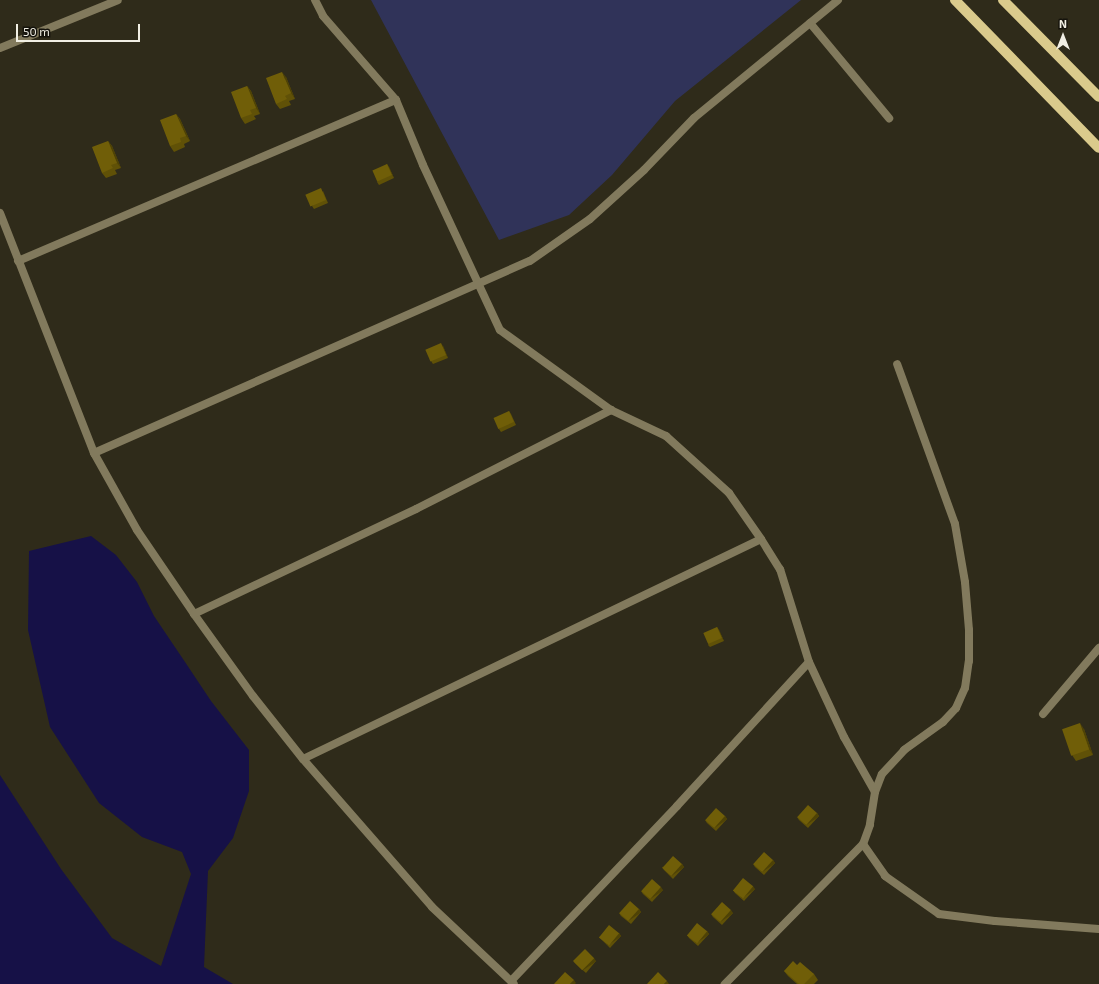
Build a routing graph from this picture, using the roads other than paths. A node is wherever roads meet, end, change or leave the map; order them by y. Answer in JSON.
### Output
{"nodes":[{"id":1,"x":118,"y":0,"type":"edge"},
{"id":2,"x":314,"y":0,"type":"edge"},
{"id":3,"x":838,"y":0,"type":"edge"},
{"id":4,"x":955,"y":0,"type":"edge"},
{"id":5,"x":1003,"y":0,"type":"edge"},
{"id":6,"x":810,"y":23,"type":"junction"},
{"id":7,"x":0,"y":48,"type":"edge"},
{"id":8,"x":1099,"y":97,"type":"edge"},
{"id":9,"x":396,"y":100,"type":"junction"},
{"id":10,"x":889,"y":118,"type":"dead end"},
{"id":11,"x":1099,"y":148,"type":"edge"},
{"id":12,"x":0,"y":213,"type":"edge"},
{"id":13,"x":18,"y":261,"type":"junction"},
{"id":14,"x":479,"y":284,"type":"junction"},
{"id":15,"x":897,"y":364,"type":"dead end"},
{"id":16,"x":611,"y":410,"type":"junction"},
{"id":17,"x":94,"y":454,"type":"junction"},
{"id":18,"x":761,"y":539,"type":"junction"},
{"id":19,"x":194,"y":614,"type":"junction"},
{"id":20,"x":1099,"y":648,"type":"edge"},
{"id":21,"x":809,"y":662,"type":"junction"},
{"id":22,"x":1043,"y":714,"type":"dead end"},
{"id":23,"x":303,"y":759,"type":"junction"},
{"id":24,"x":875,"y":792,"type":"junction"},
{"id":25,"x":863,"y":844,"type":"junction"},
{"id":26,"x":1099,"y":929,"type":"edge"},
{"id":27,"x":512,"y":983,"type":"edge"},
{"id":28,"x":726,"y":984,"type":"edge"}],
"edges":[{"from":1,"to":7,"type":"street"},
{"from":2,"to":9,"type":"street"},
{"from":3,"to":6,"type":"street"},
{"from":4,"to":11,"type":"main road"},
{"from":5,"to":8,"type":"main road"},
{"from":6,"to":10,"type":"street"},
{"from":6,"to":14,"type":"street"},
{"from":9,"to":13,"type":"street"},
{"from":9,"to":14,"type":"street"},
{"from":12,"to":13,"type":"street"},
{"from":13,"to":17,"type":"street"},
{"from":14,"to":16,"type":"street"},
{"from":14,"to":17,"type":"street"},
{"from":15,"to":24,"type":"street"},
{"from":16,"to":18,"type":"street"},
{"from":16,"to":19,"type":"street"},
{"from":17,"to":19,"type":"street"},
{"from":18,"to":21,"type":"street"},
{"from":18,"to":23,"type":"street"},
{"from":19,"to":23,"type":"street"},
{"from":20,"to":22,"type":"street"},
{"from":21,"to":24,"type":"street"},
{"from":21,"to":27,"type":"street"},
{"from":23,"to":27,"type":"street"},
{"from":24,"to":25,"type":"street"},
{"from":25,"to":26,"type":"street"},
{"from":25,"to":28,"type":"street"}]}
